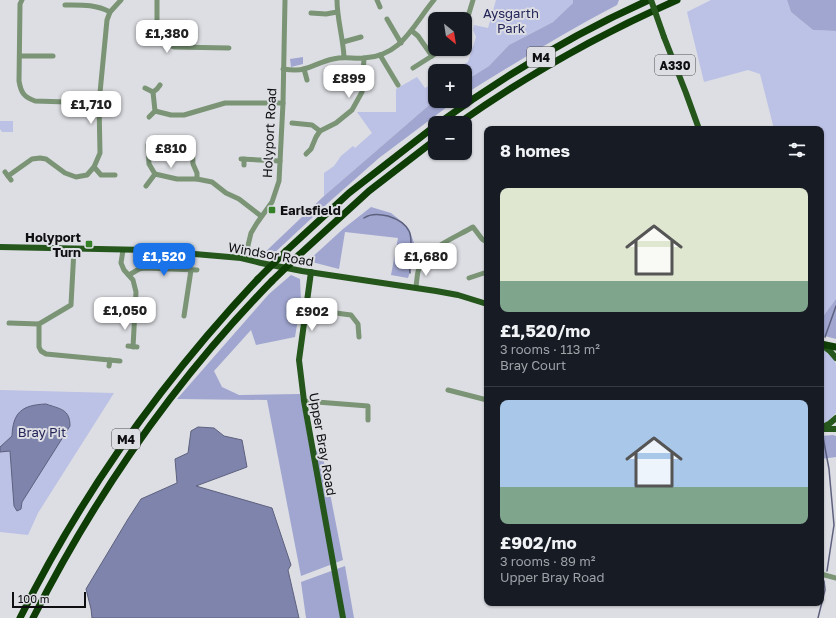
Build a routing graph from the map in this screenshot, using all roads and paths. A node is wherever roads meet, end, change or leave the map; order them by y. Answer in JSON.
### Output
{"nodes":[{"id":1,"x":22,"y":0,"type":"edge"},
{"id":2,"x":121,"y":0,"type":"edge"},
{"id":3,"x":157,"y":0,"type":"edge"},
{"id":4,"x":286,"y":0,"type":"edge"},
{"id":5,"x":337,"y":0,"type":"edge"},
{"id":6,"x":377,"y":0,"type":"edge"},
{"id":7,"x":434,"y":0,"type":"edge"},
{"id":8,"x":473,"y":0,"type":"edge"},
{"id":9,"x":650,"y":0,"type":"edge"},
{"id":10,"x":677,"y":0,"type":"edge"},
{"id":11,"x":65,"y":5,"type":"dead end"},
{"id":12,"x":380,"y":8,"type":"dead end"},
{"id":13,"x":110,"y":12,"type":"junction"},
{"id":14,"x":337,"y":12,"type":"junction"},
{"id":15,"x":469,"y":12,"type":"edge"},
{"id":16,"x":312,"y":13,"type":"dead end"},
{"id":17,"x":387,"y":19,"type":"dead end"},
{"id":18,"x":412,"y":32,"type":"junction"},
{"id":19,"x":361,"y":37,"type":"dead end"},
{"id":20,"x":343,"y":42,"type":"junction"},
{"id":21,"x":401,"y":43,"type":"junction"},
{"id":22,"x":229,"y":48,"type":"dead end"},
{"id":23,"x":428,"y":50,"type":"edge"},
{"id":24,"x":380,"y":55,"type":"junction"},
{"id":25,"x":20,"y":56,"type":"junction"},
{"id":26,"x":53,"y":56,"type":"dead end"},
{"id":27,"x":432,"y":56,"type":"edge"},
{"id":28,"x":344,"y":57,"type":"junction"},
{"id":29,"x":364,"y":58,"type":"junction"},
{"id":30,"x":413,"y":68,"type":"dead end"},
{"id":31,"x":283,"y":69,"type":"junction"},
{"id":32,"x":304,"y":69,"type":"junction"},
{"id":33,"x":306,"y":80,"type":"dead end"},
{"id":34,"x":160,"y":85,"type":"dead end"},
{"id":35,"x":398,"y":85,"type":"dead end"},
{"id":36,"x":145,"y":88,"type":"dead end"},
{"id":37,"x":153,"y":92,"type":"junction"},
{"id":38,"x":99,"y":103,"type":"junction"},
{"id":39,"x":283,"y":103,"type":"junction"},
{"id":40,"x":155,"y":111,"type":"junction"},
{"id":41,"x":450,"y":116,"type":"edge"},
{"id":42,"x":469,"y":116,"type":"edge"},
{"id":43,"x":150,"y":118,"type":"dead end"},
{"id":44,"x":292,"y":123,"type":"dead end"},
{"id":45,"x":697,"y":126,"type":"edge"},
{"id":46,"x":320,"y":131,"type":"junction"},
{"id":47,"x":428,"y":131,"type":"edge"},
{"id":48,"x":148,"y":145,"type":"dead end"},
{"id":49,"x":192,"y":145,"type":"dead end"},
{"id":50,"x":428,"y":146,"type":"edge"},
{"id":51,"x":306,"y":154,"type":"dead end"},
{"id":52,"x":280,"y":161,"type":"junction"},
{"id":53,"x":244,"y":165,"type":"dead end"},
{"id":54,"x":94,"y":167,"type":"junction"},
{"id":55,"x":155,"y":174,"type":"junction"},
{"id":56,"x":115,"y":175,"type":"dead end"},
{"id":57,"x":8,"y":176,"type":"dead end"},
{"id":58,"x":197,"y":179,"type":"junction"},
{"id":59,"x":146,"y":186,"type":"dead end"},
{"id":60,"x":261,"y":216,"type":"junction"},
{"id":61,"x":484,"y":240,"type":"edge"},
{"id":62,"x":0,"y":247,"type":"edge"},
{"id":63,"x":74,"y":249,"type":"junction"},
{"id":64,"x":123,"y":250,"type":"junction"},
{"id":65,"x":245,"y":258,"type":"junction"},
{"id":66,"x":191,"y":270,"type":"junction"},
{"id":67,"x":197,"y":270,"type":"dead end"},
{"id":68,"x":312,"y":272,"type":"junction"},
{"id":69,"x":484,"y":273,"type":"edge"},
{"id":70,"x":129,"y":275,"type":"junction"},
{"id":71,"x":469,"y":278,"type":"dead end"},
{"id":72,"x":416,"y":288,"type":"junction"},
{"id":73,"x":484,"y":303,"type":"edge"},
{"id":74,"x":305,"y":310,"type":"junction"},
{"id":75,"x":184,"y":316,"type":"dead end"},
{"id":76,"x":9,"y":323,"type":"dead end"},
{"id":77,"x":39,"y":324,"type":"junction"},
{"id":78,"x":359,"y":337,"type":"dead end"},
{"id":79,"x":824,"y":345,"type":"edge"},
{"id":80,"x":824,"y":346,"type":"edge"},
{"id":81,"x":133,"y":347,"type":"dead end"},
{"id":82,"x":836,"y":347,"type":"edge"},
{"id":83,"x":836,"y":358,"type":"edge"},
{"id":84,"x":110,"y":360,"type":"junction"},
{"id":85,"x":120,"y":361,"type":"dead end"},
{"id":86,"x":109,"y":366,"type":"dead end"},
{"id":87,"x":448,"y":390,"type":"dead end"},
{"id":88,"x":484,"y":399,"type":"edge"},
{"id":89,"x":304,"y":401,"type":"junction"},
{"id":90,"x":836,"y":418,"type":"edge"},
{"id":91,"x":368,"y":420,"type":"dead end"},
{"id":92,"x":824,"y":427,"type":"edge"},
{"id":93,"x":824,"y":429,"type":"edge"},
{"id":94,"x":836,"y":429,"type":"edge"},
{"id":95,"x":824,"y":575,"type":"edge"},
{"id":96,"x":836,"y":578,"type":"edge"},
{"id":97,"x":20,"y":618,"type":"edge"},
{"id":98,"x":34,"y":618,"type":"edge"},
{"id":99,"x":342,"y":618,"type":"edge"}],
"edges":[{"from":1,"to":25,"type":"street"},
{"from":2,"to":13,"type":"street"},
{"from":3,"to":22,"type":"street"},
{"from":4,"to":31,"type":"street","name":"Holyport Road"},
{"from":5,"to":14,"type":"street"},
{"from":6,"to":12,"type":"street"},
{"from":7,"to":18,"type":"street"},
{"from":8,"to":15,"type":"street"},
{"from":9,"to":41,"type":"highway","number":"M4"},
{"from":9,"to":45,"type":"main road","number":"A330","bridge":true},
{"from":10,"to":42,"type":"highway","number":"M4"},
{"from":11,"to":13,"type":"street"},
{"from":13,"to":38,"type":"street"},
{"from":14,"to":16,"type":"street"},
{"from":14,"to":20,"type":"street"},
{"from":17,"to":21,"type":"street"},
{"from":18,"to":21,"type":"street"},
{"from":18,"to":23,"type":"street"},
{"from":19,"to":20,"type":"street"},
{"from":20,"to":28,"type":"street"},
{"from":21,"to":24,"type":"street"},
{"from":24,"to":29,"type":"street"},
{"from":24,"to":35,"type":"street"},
{"from":25,"to":26,"type":"street"},
{"from":25,"to":38,"type":"street"},
{"from":27,"to":30,"type":"street"},
{"from":28,"to":29,"type":"street"},
{"from":28,"to":32,"type":"street"},
{"from":29,"to":46,"type":"street"},
{"from":31,"to":32,"type":"street"},
{"from":31,"to":39,"type":"street","name":"Holyport Road"},
{"from":32,"to":33,"type":"street"},
{"from":34,"to":37,"type":"street"},
{"from":36,"to":37,"type":"street"},
{"from":37,"to":40,"type":"street"},
{"from":38,"to":54,"type":"street"},
{"from":39,"to":40,"type":"street"},
{"from":39,"to":52,"type":"street","name":"Holyport Road"},
{"from":40,"to":43,"type":"street"},
{"from":44,"to":46,"type":"street"},
{"from":46,"to":51,"type":"street"},
{"from":47,"to":97,"type":"highway","number":"M4","bridge":true},
{"from":48,"to":55,"type":"street"},
{"from":49,"to":58,"type":"street"},
{"from":50,"to":98,"type":"highway","number":"M4","bridge":true},
{"from":52,"to":53,"type":"street"},
{"from":52,"to":60,"type":"street","name":"Holyport Road"},
{"from":54,"to":56,"type":"street"},
{"from":54,"to":57,"type":"street"},
{"from":55,"to":58,"type":"street"},
{"from":55,"to":59,"type":"street"},
{"from":58,"to":60,"type":"street"},
{"from":60,"to":65,"type":"street","name":"Holyport Road"},
{"from":61,"to":72,"type":"street"},
{"from":62,"to":63,"type":"main road","name":"Windsor Road"},
{"from":63,"to":64,"type":"main road","name":"Windsor Road"},
{"from":63,"to":77,"type":"street"},
{"from":64,"to":65,"type":"main road","name":"Windsor Road"},
{"from":64,"to":70,"type":"street"},
{"from":65,"to":68,"type":"main road","name":"Windsor Road"},
{"from":66,"to":67,"type":"street"},
{"from":66,"to":70,"type":"street"},
{"from":66,"to":75,"type":"street"},
{"from":68,"to":72,"type":"main road","name":"Windsor Road"},
{"from":68,"to":74,"type":"main road","name":"Upper Bray Road"},
{"from":69,"to":71,"type":"street"},
{"from":70,"to":81,"type":"street"},
{"from":72,"to":73,"type":"main road","name":"Windsor Road"},
{"from":74,"to":78,"type":"street"},
{"from":74,"to":89,"type":"main road","name":"Upper Bray Road"},
{"from":76,"to":77,"type":"street"},
{"from":77,"to":84,"type":"street"},
{"from":79,"to":82,"type":"highway"},
{"from":80,"to":83,"type":"main road"},
{"from":84,"to":85,"type":"street"},
{"from":84,"to":86,"type":"street"},
{"from":87,"to":88,"type":"street"},
{"from":89,"to":91,"type":"street"},
{"from":89,"to":99,"type":"main road","name":"Upper Bray Road"},
{"from":90,"to":92,"type":"main road"},
{"from":93,"to":94,"type":"main road"},
{"from":95,"to":96,"type":"street"}]}
